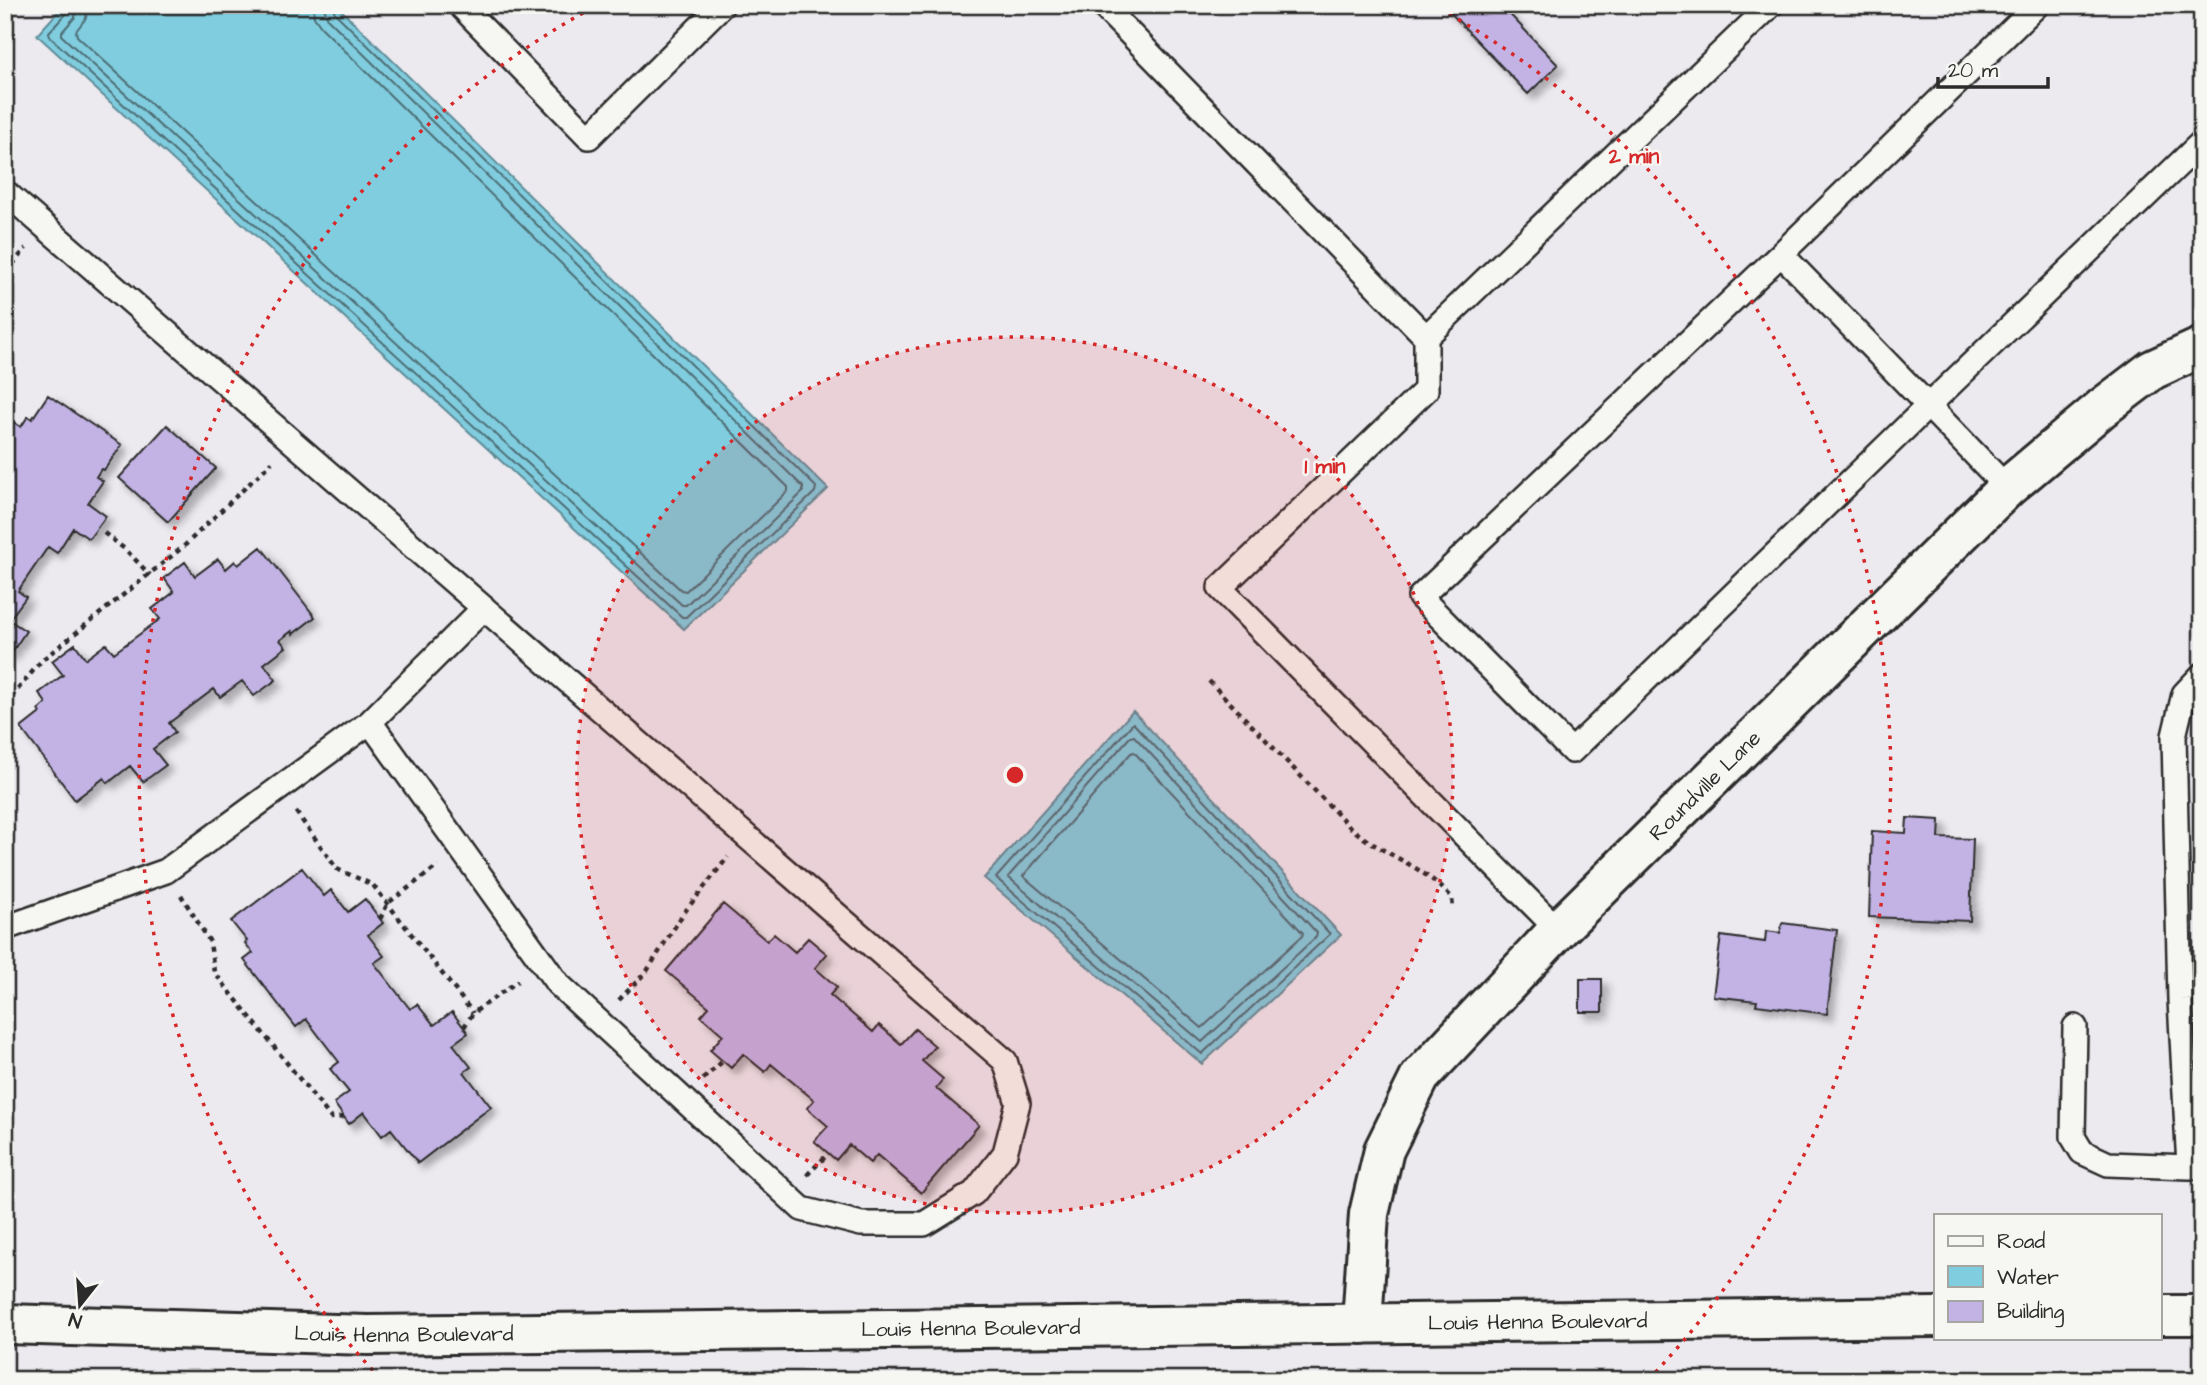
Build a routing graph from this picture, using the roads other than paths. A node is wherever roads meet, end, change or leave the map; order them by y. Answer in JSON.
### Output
{"nodes":[{"id":1,"x":460,"y":5,"type":"edge"},
{"id":2,"x":722,"y":5,"type":"edge"},
{"id":3,"x":1102,"y":5,"type":"edge"},
{"id":4,"x":1771,"y":5,"type":"edge"},
{"id":5,"x":2037,"y":5,"type":"edge"},
{"id":6,"x":2202,"y":142,"type":"edge"},
{"id":7,"x":5,"y":192,"type":"edge"},
{"id":8,"x":1781,"y":254,"type":"junction"},
{"id":9,"x":1426,"y":337,"type":"junction"},
{"id":10,"x":2202,"y":346,"type":"edge"},
{"id":11,"x":1928,"y":406,"type":"junction"},
{"id":12,"x":2007,"y":488,"type":"junction"},
{"id":13,"x":484,"y":608,"type":"junction"},
{"id":14,"x":2202,"y":675,"type":"edge"},
{"id":15,"x":370,"y":722,"type":"junction"},
{"id":16,"x":5,"y":928,"type":"edge"},
{"id":17,"x":1558,"y":930,"type":"junction"},
{"id":18,"x":2076,"y":1027,"type":"dead end"},
{"id":19,"x":2195,"y":1167,"type":"edge"},
{"id":20,"x":2162,"y":1315,"type":"edge"},
{"id":21,"x":2202,"y":1315,"type":"edge"},
{"id":22,"x":1934,"y":1317,"type":"edge"},
{"id":23,"x":5,"y":1324,"type":"edge"},
{"id":24,"x":1362,"y":1324,"type":"junction"}],
"edges":[{"from":1,"to":2,"type":"lane"},
{"from":3,"to":9,"type":"lane"},
{"from":4,"to":9,"type":"lane"},
{"from":5,"to":8,"type":"lane"},
{"from":6,"to":11,"type":"lane"},
{"from":7,"to":13,"type":"lane"},
{"from":8,"to":11,"type":"lane"},
{"from":8,"to":11,"type":"lane"},
{"from":9,"to":17,"type":"lane"},
{"from":10,"to":12,"type":"main road","name":"Roundville Lane"},
{"from":11,"to":12,"type":"lane"},
{"from":12,"to":17,"type":"main road","name":"Roundville Lane"},
{"from":13,"to":15,"type":"lane"},
{"from":13,"to":15,"type":"lane"},
{"from":14,"to":19,"type":"lane"},
{"from":15,"to":16,"type":"lane"},
{"from":17,"to":24,"type":"main road","name":"Roundville Lane"},
{"from":18,"to":19,"type":"lane"},
{"from":20,"to":21,"type":"main road"},
{"from":22,"to":24,"type":"main road","name":"Louis Henna Boulevard"},
{"from":23,"to":24,"type":"main road","name":"Louis Henna Boulevard"}]}
